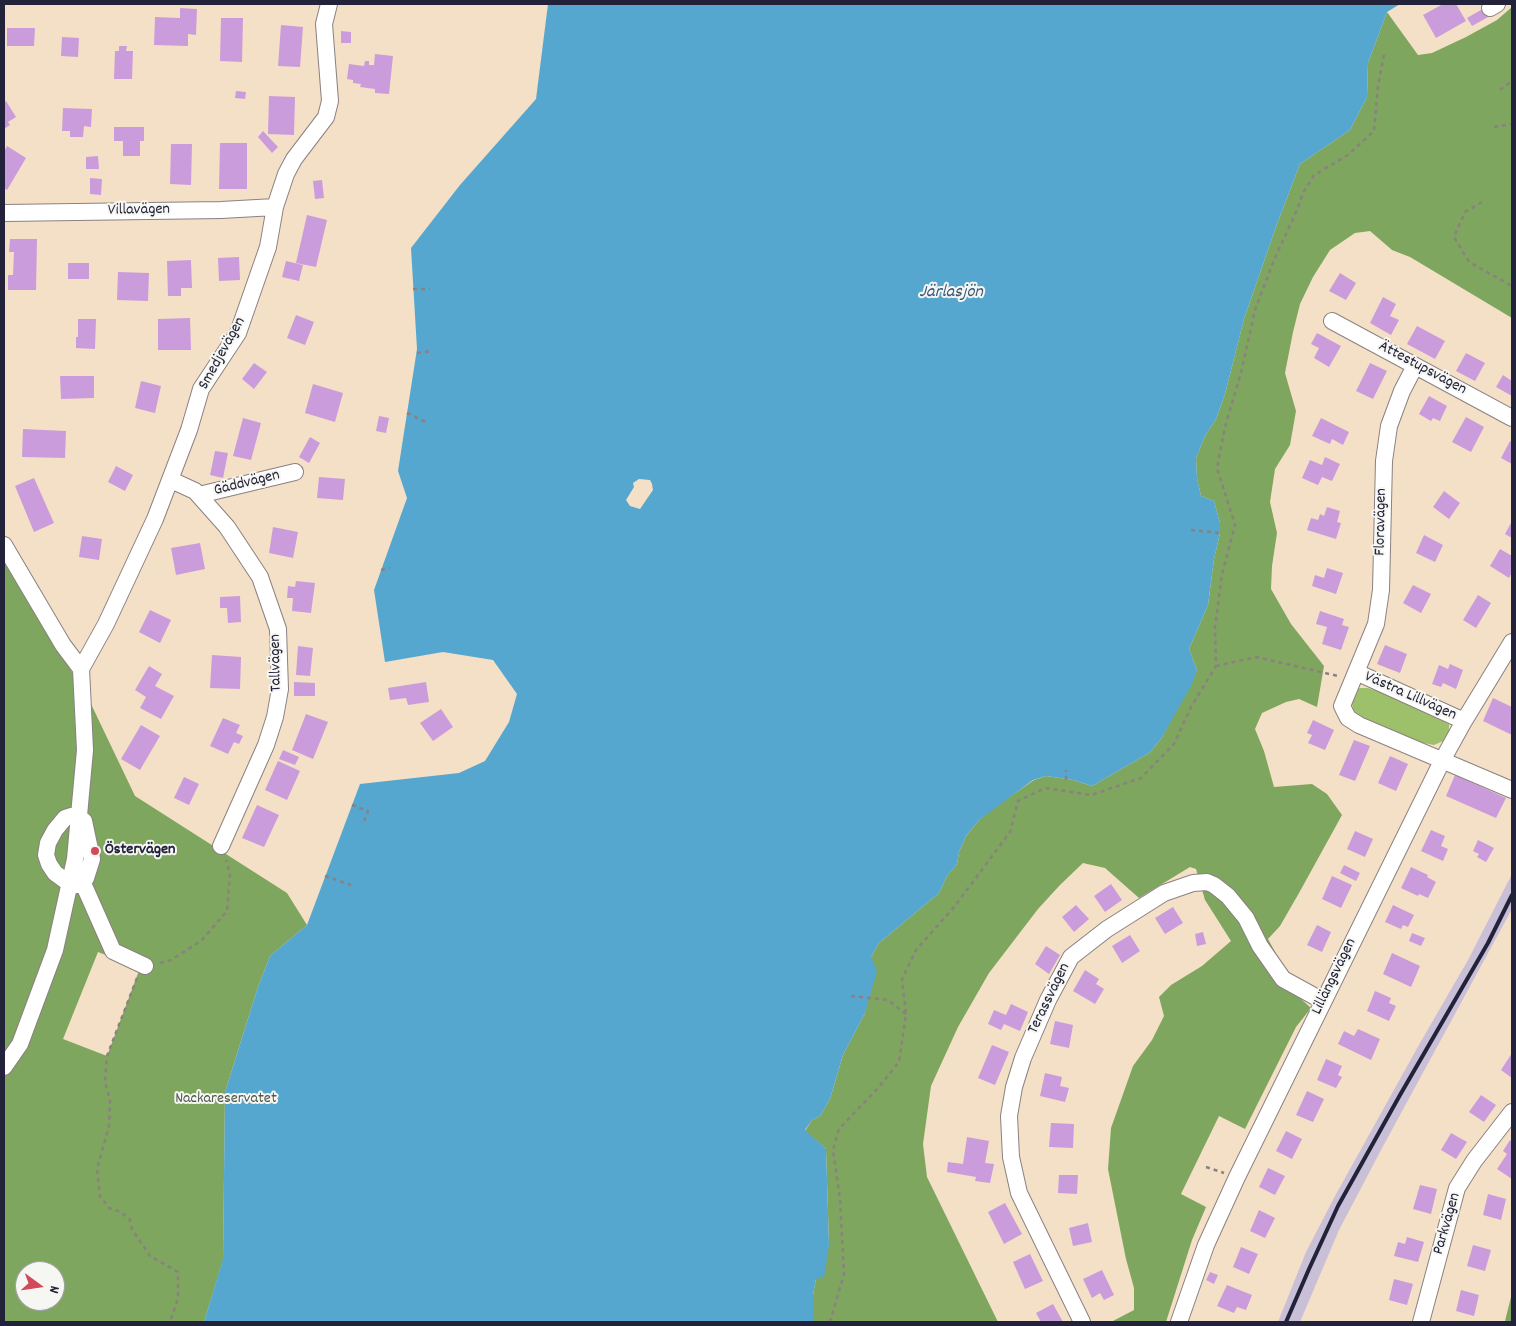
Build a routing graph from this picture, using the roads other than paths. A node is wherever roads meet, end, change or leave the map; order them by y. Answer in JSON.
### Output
{"nodes":[{"id":1,"x":329,"y":4,"type":"edge"},
{"id":2,"x":274,"y":208,"type":"junction"},
{"id":3,"x":4,"y":213,"type":"edge"},
{"id":4,"x":1332,"y":321,"type":"dead end"},
{"id":5,"x":1415,"y":366,"type":"junction"},
{"id":6,"x":1512,"y":418,"type":"edge"},
{"id":7,"x":295,"y":472,"type":"dead end"},
{"id":8,"x":170,"y":480,"type":"junction"},
{"id":9,"x":199,"y":495,"type":"junction"},
{"id":10,"x":4,"y":545,"type":"edge"},
{"id":11,"x":1512,"y":642,"type":"edge"},
{"id":12,"x":81,"y":669,"type":"junction"},
{"id":13,"x":1355,"y":675,"type":"junction"},
{"id":14,"x":1464,"y":721,"type":"junction"},
{"id":15,"x":1443,"y":759,"type":"junction"},
{"id":16,"x":1512,"y":790,"type":"edge"},
{"id":17,"x":79,"y":817,"type":"junction"},
{"id":18,"x":221,"y":846,"type":"road end"},
{"id":19,"x":76,"y":882,"type":"junction"},
{"id":20,"x":145,"y":966,"type":"road end"},
{"id":21,"x":1323,"y":1002,"type":"junction"},
{"id":22,"x":4,"y":1067,"type":"edge"},
{"id":23,"x":1512,"y":1112,"type":"edge"},
{"id":24,"x":1082,"y":1322,"type":"edge"},
{"id":25,"x":1180,"y":1322,"type":"edge"},
{"id":26,"x":1422,"y":1322,"type":"edge"}],
"edges":[{"from":1,"to":2,"type":"street","name":"Smedjevägen"},
{"from":2,"to":3,"type":"street","name":"Villavägen"},
{"from":2,"to":8,"type":"street","name":"Smedjevägen"},
{"from":4,"to":5,"type":"street","name":"Ättestupsvägen"},
{"from":5,"to":6,"type":"street","name":"Ättestupsvägen"},
{"from":5,"to":13,"type":"street","name":"Floravägen"},
{"from":7,"to":9,"type":"street","name":"Gäddvägen"},
{"from":8,"to":9,"type":"street","name":"Tallvägen"},
{"from":8,"to":12,"type":"street","name":"Smedjevägen"},
{"from":9,"to":18,"type":"street","name":"Tallvägen"},
{"from":10,"to":12,"type":"street"},
{"from":11,"to":14,"type":"street","name":"Lillängsvägen"},
{"from":12,"to":17,"type":"street"},
{"from":13,"to":14,"type":"street","name":"Västra Lillvägen"},
{"from":13,"to":15,"type":"street","name":"Floravägen"},
{"from":14,"to":15,"type":"street","name":"Lillängsvägen"},
{"from":15,"to":16,"type":"street","name":"Floravägen"},
{"from":15,"to":21,"type":"street","name":"Lillängsvägen"},
{"from":17,"to":19,"type":"street"},
{"from":17,"to":19,"type":"street"},
{"from":19,"to":20,"type":"street"},
{"from":19,"to":22,"type":"street"},
{"from":21,"to":24,"type":"street","name":"Terassvägen"},
{"from":21,"to":25,"type":"street","name":"Lillängsvägen"},
{"from":23,"to":26,"type":"street","name":"Parkvägen"}]}
